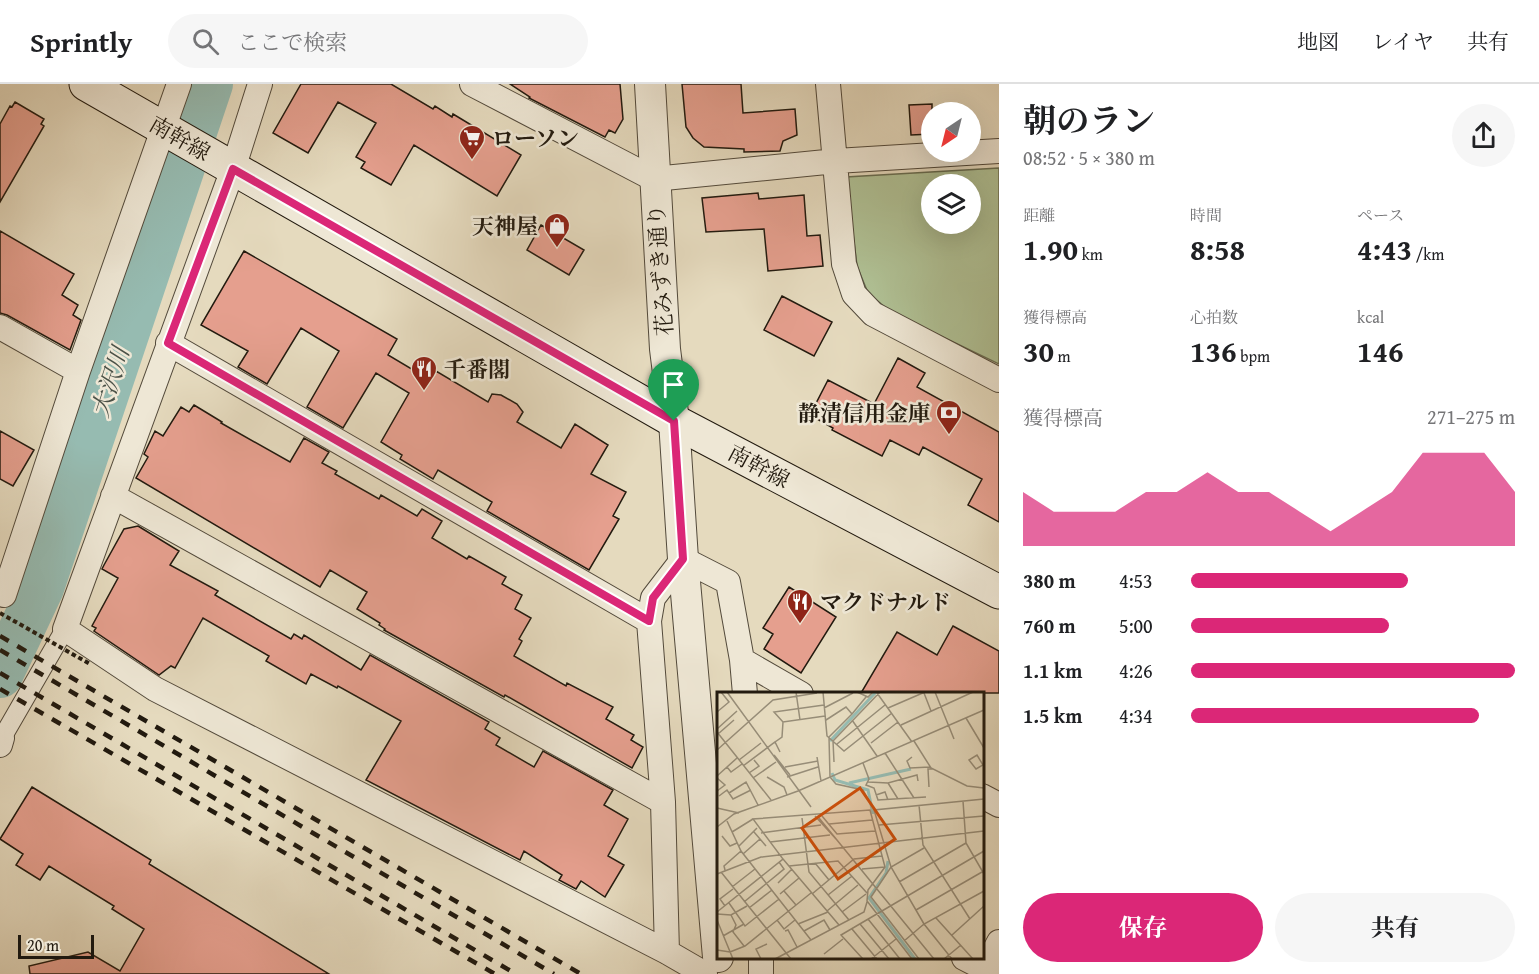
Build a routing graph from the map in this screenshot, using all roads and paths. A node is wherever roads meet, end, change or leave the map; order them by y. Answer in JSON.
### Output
{"nodes":[{"id":1,"x":86,"y":84,"type":"edge"},
{"id":2,"x":180,"y":84,"type":"edge"},
{"id":3,"x":260,"y":84,"type":"edge"},
{"id":4,"x":472,"y":84,"type":"edge"},
{"id":5,"x":650,"y":84,"type":"edge"},
{"id":6,"x":828,"y":84,"type":"edge"},
{"id":7,"x":170,"y":132,"type":"junction"},
{"id":8,"x":999,"y":151,"type":"edge"},
{"id":9,"x":836,"y":161,"type":"junction"},
{"id":10,"x":228,"y":166,"type":"junction"},
{"id":11,"x":654,"y":179,"type":"junction"},
{"id":12,"x":0,"y":327,"type":"edge"},
{"id":13,"x":168,"y":343,"type":"junction"},
{"id":14,"x":78,"y":371,"type":"junction"},
{"id":15,"x":999,"y":380,"type":"edge"},
{"id":16,"x":674,"y":421,"type":"junction"},
{"id":17,"x":113,"y":496,"type":"junction"},
{"id":18,"x":683,"y":559,"type":"junction"},
{"id":19,"x":999,"y":592,"type":"edge"},
{"id":20,"x":0,"y":593,"type":"edge"},
{"id":21,"x":0,"y":613,"type":"edge"},
{"id":22,"x":649,"y":621,"type":"junction"},
{"id":23,"x":65,"y":629,"type":"junction"},
{"id":24,"x":742,"y":660,"type":"junction"},
{"id":25,"x":90,"y":664,"type":"dead end"},
{"id":26,"x":745,"y":692,"type":"edge"},
{"id":27,"x":799,"y":692,"type":"edge"},
{"id":28,"x":1,"y":741,"type":"edge"},
{"id":29,"x":984,"y":797,"type":"edge"},
{"id":30,"x":663,"y":802,"type":"junction"},
{"id":31,"x":999,"y":805,"type":"edge"},
{"id":32,"x":999,"y":942,"type":"edge"},
{"id":33,"x":717,"y":946,"type":"edge"},
{"id":34,"x":667,"y":952,"type":"junction"},
{"id":35,"x":982,"y":968,"type":"edge"},
{"id":36,"x":705,"y":974,"type":"edge"}],
"edges":[{"from":1,"to":7,"type":"main road","name":"南幹線"},
{"from":2,"to":7,"type":"street"},
{"from":3,"to":10,"type":"street"},
{"from":4,"to":11,"type":"street"},
{"from":5,"to":11,"type":"street","name":"花みずき通り"},
{"from":6,"to":9,"type":"street"},
{"from":7,"to":10,"type":"main road","name":"南幹線"},
{"from":7,"to":14,"type":"street"},
{"from":8,"to":9,"type":"street"},
{"from":9,"to":11,"type":"street"},
{"from":9,"to":15,"type":"street"},
{"from":10,"to":13,"type":"street"},
{"from":10,"to":16,"type":"main road","name":"南幹線"},
{"from":11,"to":16,"type":"street","name":"花みずき通り"},
{"from":12,"to":14,"type":"street"},
{"from":13,"to":17,"type":"street"},
{"from":13,"to":22,"type":"street"},
{"from":14,"to":20,"type":"street"},
{"from":16,"to":18,"type":"street","name":"花みずき通り"},
{"from":16,"to":19,"type":"main road","name":"南幹線"},
{"from":17,"to":23,"type":"street"},
{"from":17,"to":30,"type":"street"},
{"from":18,"to":22,"type":"street"},
{"from":18,"to":24,"type":"street"},
{"from":18,"to":33,"type":"street","name":"花みずき通り"},
{"from":21,"to":25,"type":"path","bridge":true},
{"from":22,"to":30,"type":"street"},
{"from":23,"to":28,"type":"street"},
{"from":23,"to":34,"type":"street"},
{"from":24,"to":26,"type":"street"},
{"from":24,"to":27,"type":"street"},
{"from":29,"to":31,"type":"street"},
{"from":30,"to":34,"type":"street"},
{"from":32,"to":35,"type":"street"},
{"from":34,"to":36,"type":"street"}]}
